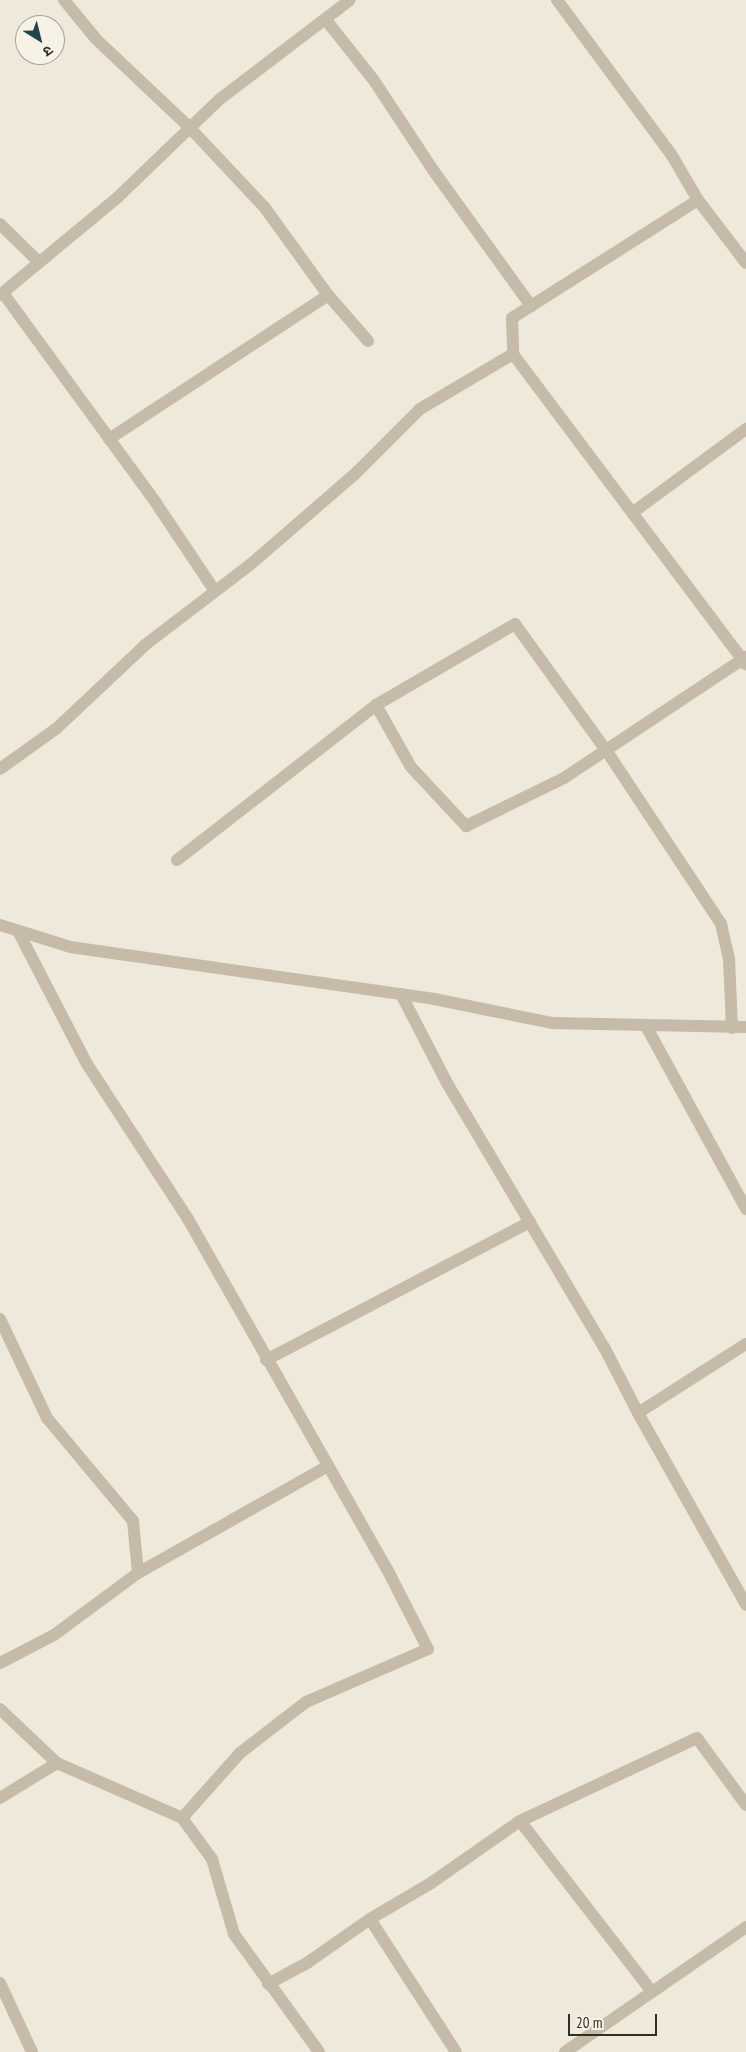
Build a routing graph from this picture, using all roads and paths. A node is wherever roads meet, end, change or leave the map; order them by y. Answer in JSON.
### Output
{"nodes":[{"id":1,"x":64,"y":0,"type":"edge"},
{"id":2,"x":350,"y":0,"type":"edge"},
{"id":3,"x":557,"y":0,"type":"edge"},
{"id":4,"x":326,"y":20,"type":"junction"},
{"id":5,"x":190,"y":128,"type":"junction"},
{"id":6,"x":698,"y":200,"type":"junction"},
{"id":7,"x":0,"y":224,"type":"edge"},
{"id":8,"x":38,"y":262,"type":"junction"},
{"id":9,"x":746,"y":263,"type":"edge"},
{"id":10,"x":1,"y":294,"type":"edge"},
{"id":11,"x":328,"y":295,"type":"junction"},
{"id":12,"x":530,"y":306,"type":"junction"},
{"id":13,"x":368,"y":341,"type":"dead end"},
{"id":14,"x":513,"y":354,"type":"junction"},
{"id":15,"x":746,"y":429,"type":"edge"},
{"id":16,"x":109,"y":439,"type":"junction"},
{"id":17,"x":632,"y":513,"type":"junction"},
{"id":18,"x":215,"y":591,"type":"junction"},
{"id":19,"x":745,"y":661,"type":"edge"},
{"id":20,"x":376,"y":705,"type":"junction"},
{"id":21,"x":606,"y":750,"type":"junction"},
{"id":22,"x":0,"y":769,"type":"edge"},
{"id":23,"x":177,"y":860,"type":"dead end"},
{"id":24,"x":0,"y":925,"type":"edge"},
{"id":25,"x":18,"y":931,"type":"junction"},
{"id":26,"x":401,"y":994,"type":"junction"},
{"id":27,"x":646,"y":1026,"type":"junction"},
{"id":28,"x":746,"y":1026,"type":"edge"},
{"id":29,"x":732,"y":1028,"type":"junction"},
{"id":30,"x":746,"y":1209,"type":"edge"},
{"id":31,"x":530,"y":1222,"type":"junction"},
{"id":32,"x":0,"y":1319,"type":"edge"},
{"id":33,"x":746,"y":1344,"type":"edge"},
{"id":34,"x":266,"y":1360,"type":"junction"},
{"id":35,"x":638,"y":1413,"type":"junction"},
{"id":36,"x":328,"y":1466,"type":"junction"},
{"id":37,"x":138,"y":1573,"type":"junction"},
{"id":38,"x":746,"y":1605,"type":"edge"},
{"id":39,"x":0,"y":1663,"type":"edge"},
{"id":40,"x":0,"y":1708,"type":"edge"},
{"id":41,"x":57,"y":1763,"type":"junction"},
{"id":42,"x":0,"y":1798,"type":"edge"},
{"id":43,"x":746,"y":1804,"type":"edge"},
{"id":44,"x":182,"y":1818,"type":"junction"},
{"id":45,"x":520,"y":1822,"type":"junction"},
{"id":46,"x":370,"y":1919,"type":"junction"},
{"id":47,"x":746,"y":1927,"type":"edge"},
{"id":48,"x":0,"y":1983,"type":"edge"},
{"id":49,"x":268,"y":1984,"type":"junction"},
{"id":50,"x":652,"y":1992,"type":"junction"},
{"id":51,"x":32,"y":2052,"type":"edge"},
{"id":52,"x":319,"y":2052,"type":"edge"},
{"id":53,"x":456,"y":2052,"type":"edge"},
{"id":54,"x":565,"y":2052,"type":"edge"}],
"edges":[{"from":1,"to":5,"type":"street"},
{"from":2,"to":4,"type":"street"},
{"from":3,"to":6,"type":"street"},
{"from":4,"to":5,"type":"street"},
{"from":4,"to":12,"type":"street"},
{"from":5,"to":8,"type":"street"},
{"from":5,"to":11,"type":"street"},
{"from":6,"to":9,"type":"street"},
{"from":6,"to":12,"type":"street"},
{"from":7,"to":8,"type":"street"},
{"from":8,"to":10,"type":"street"},
{"from":10,"to":16,"type":"street"},
{"from":11,"to":13,"type":"street"},
{"from":11,"to":16,"type":"street"},
{"from":12,"to":14,"type":"street"},
{"from":14,"to":17,"type":"street"},
{"from":14,"to":18,"type":"street"},
{"from":15,"to":17,"type":"street"},
{"from":16,"to":18,"type":"street"},
{"from":17,"to":19,"type":"street"},
{"from":18,"to":22,"type":"street"},
{"from":19,"to":21,"type":"street"},
{"from":20,"to":21,"type":"street"},
{"from":20,"to":21,"type":"street"},
{"from":20,"to":23,"type":"street"},
{"from":21,"to":29,"type":"street"},
{"from":24,"to":25,"type":"street"},
{"from":25,"to":26,"type":"street"},
{"from":25,"to":34,"type":"street"},
{"from":26,"to":27,"type":"street"},
{"from":26,"to":31,"type":"street"},
{"from":27,"to":29,"type":"street"},
{"from":27,"to":30,"type":"street"},
{"from":28,"to":29,"type":"street"},
{"from":31,"to":34,"type":"street"},
{"from":31,"to":35,"type":"street"},
{"from":32,"to":37,"type":"street"},
{"from":33,"to":35,"type":"street"},
{"from":34,"to":36,"type":"street"},
{"from":35,"to":38,"type":"street"},
{"from":36,"to":37,"type":"street"},
{"from":36,"to":44,"type":"street"},
{"from":37,"to":39,"type":"street"},
{"from":40,"to":41,"type":"street"},
{"from":41,"to":42,"type":"street"},
{"from":41,"to":44,"type":"street"},
{"from":43,"to":45,"type":"street"},
{"from":44,"to":49,"type":"street"},
{"from":45,"to":46,"type":"street"},
{"from":45,"to":50,"type":"street"},
{"from":46,"to":49,"type":"street"},
{"from":46,"to":53,"type":"street"},
{"from":47,"to":50,"type":"street"},
{"from":48,"to":51,"type":"street"},
{"from":49,"to":52,"type":"street"},
{"from":50,"to":54,"type":"street"}]}
